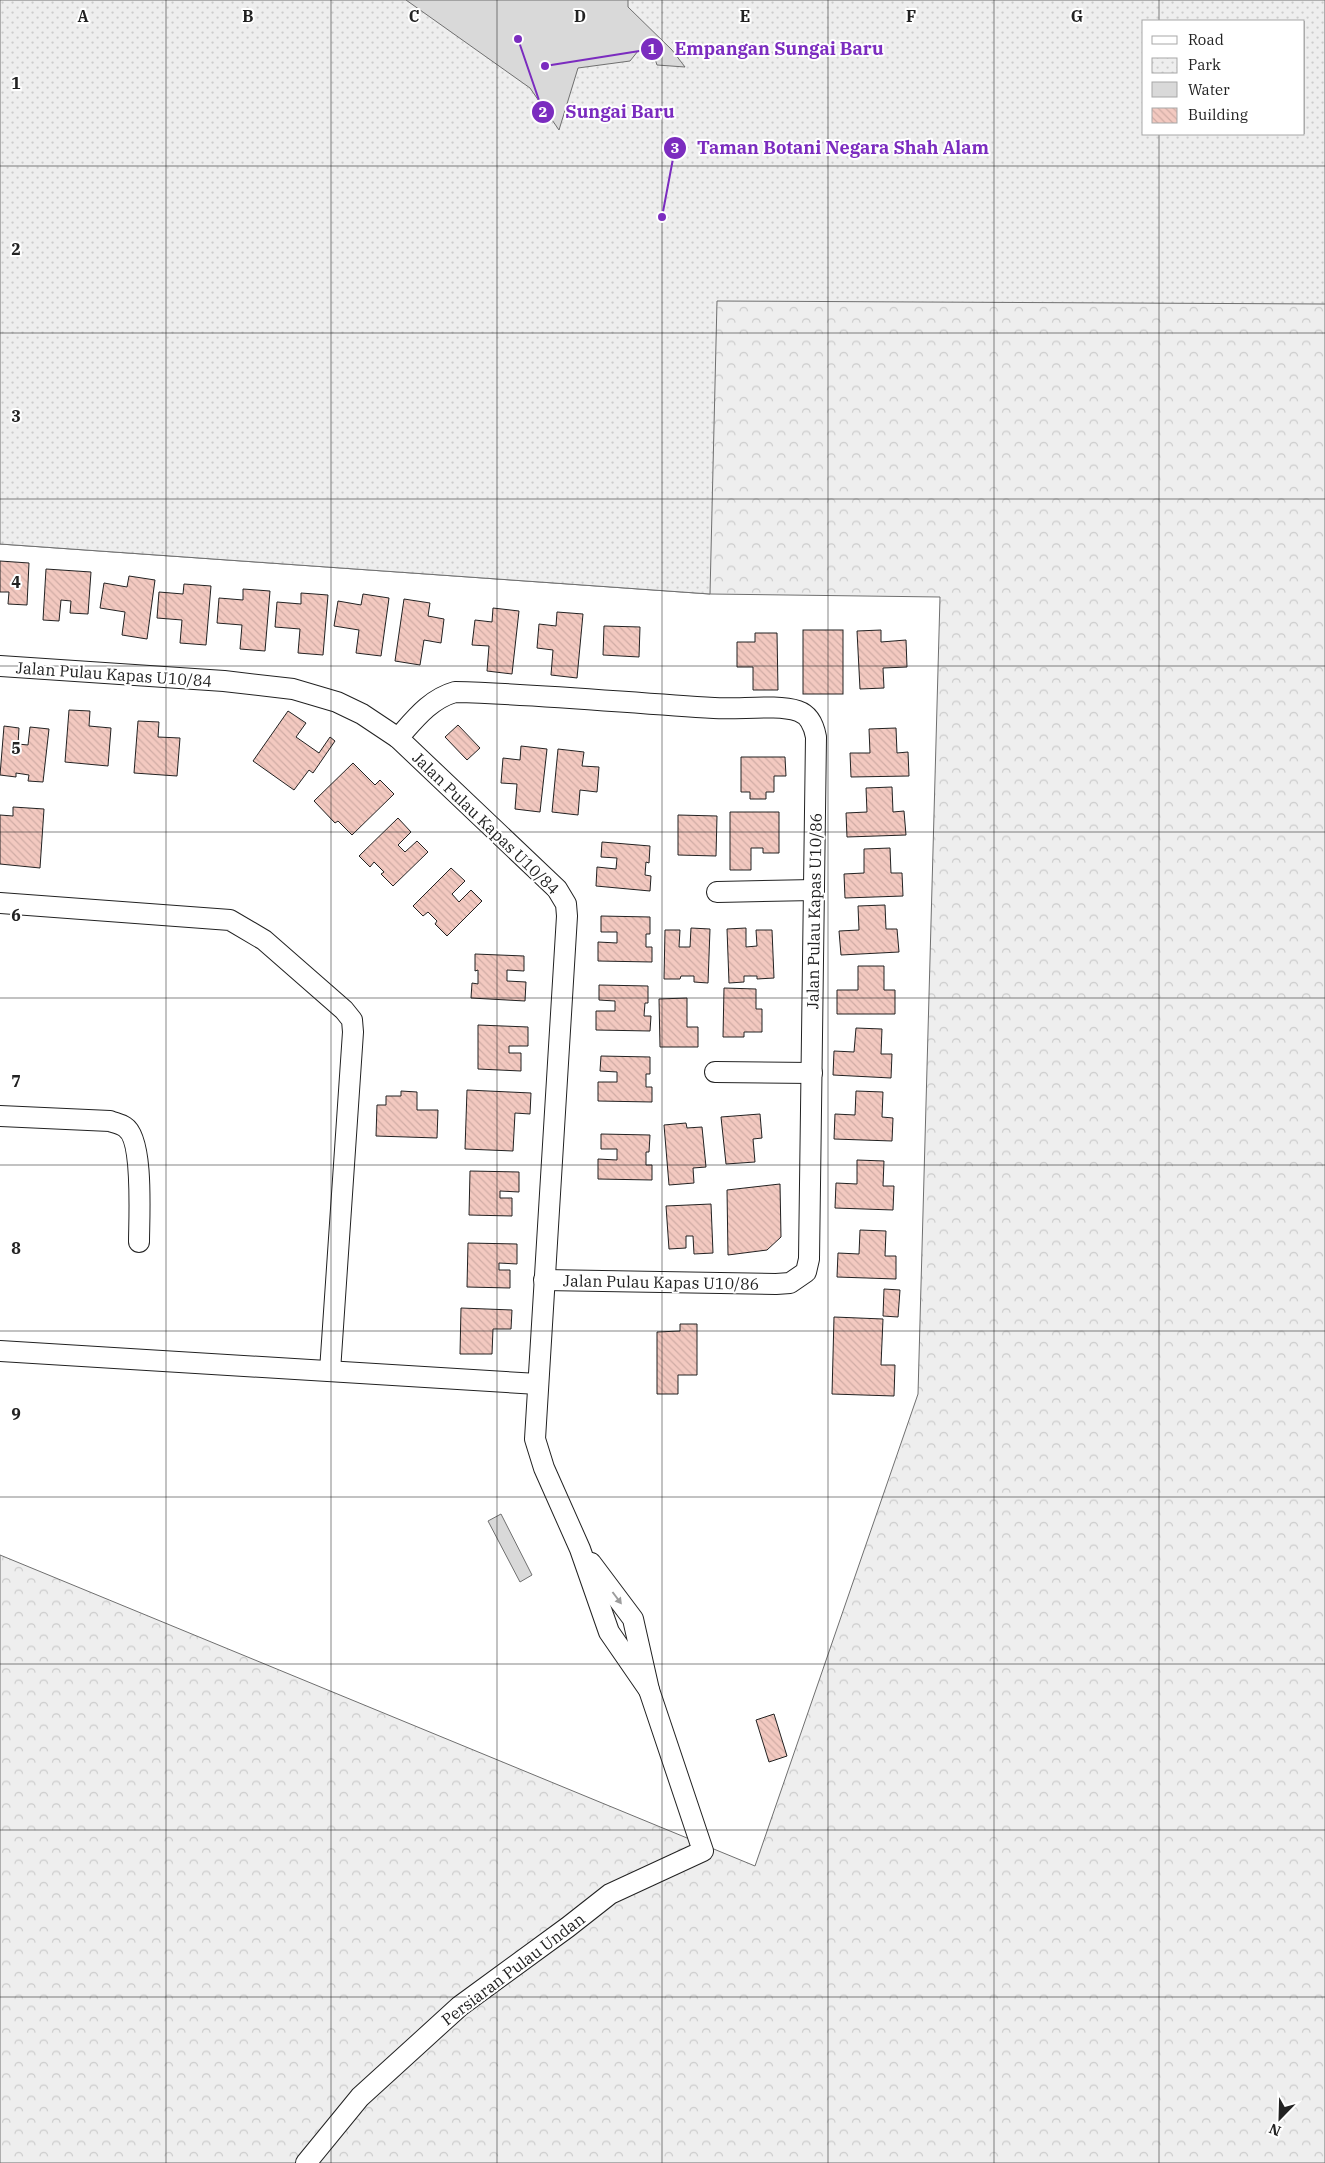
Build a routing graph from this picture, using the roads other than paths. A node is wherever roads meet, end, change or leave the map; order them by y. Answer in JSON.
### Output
{"nodes":[{"id":1,"x":0,"y":666,"type":"edge"},
{"id":2,"x":398,"y":738,"type":"junction"},
{"id":3,"x":814,"y":890,"type":"junction"},
{"id":4,"x":717,"y":892,"type":"dead end"},
{"id":5,"x":0,"y":903,"type":"edge"},
{"id":6,"x":715,"y":1072,"type":"dead end"},
{"id":7,"x":812,"y":1073,"type":"junction"},
{"id":8,"x":0,"y":1116,"type":"edge"},
{"id":9,"x":139,"y":1242,"type":"dead end"},
{"id":10,"x":544,"y":1280,"type":"junction"},
{"id":11,"x":0,"y":1351,"type":"edge"},
{"id":12,"x":330,"y":1371,"type":"junction"},
{"id":13,"x":538,"y":1384,"type":"junction"},
{"id":14,"x":580,"y":1549,"type":"junction"},
{"id":15,"x":649,"y":1690,"type":"junction"},
{"id":16,"x":306,"y":2163,"type":"edge"}],
"edges":[{"from":1,"to":2,"type":"street","name":"Jalan Pulau Kapas U10/84"},
{"from":2,"to":3,"type":"street","name":"Jalan Pulau Kapas U10/86"},
{"from":2,"to":10,"type":"street","name":"Jalan Pulau Kapas U10/84"},
{"from":3,"to":4,"type":"street"},
{"from":3,"to":7,"type":"street","name":"Jalan Pulau Kapas U10/86"},
{"from":5,"to":12,"type":"street"},
{"from":6,"to":7,"type":"street"},
{"from":7,"to":10,"type":"street","name":"Jalan Pulau Kapas U10/86"},
{"from":8,"to":9,"type":"street"},
{"from":10,"to":13,"type":"street","name":"Jalan Pulau Kapas U10/84"},
{"from":11,"to":12,"type":"street"},
{"from":12,"to":13,"type":"street"},
{"from":13,"to":14,"type":"street","name":"Jalan Pulau Kapas U10/84"},
{"from":14,"to":15,"type":"street"},
{"from":14,"to":15,"type":"street","one_way":true},
{"from":15,"to":16,"type":"street","name":"Persiaran Pulau Undan"}]}
